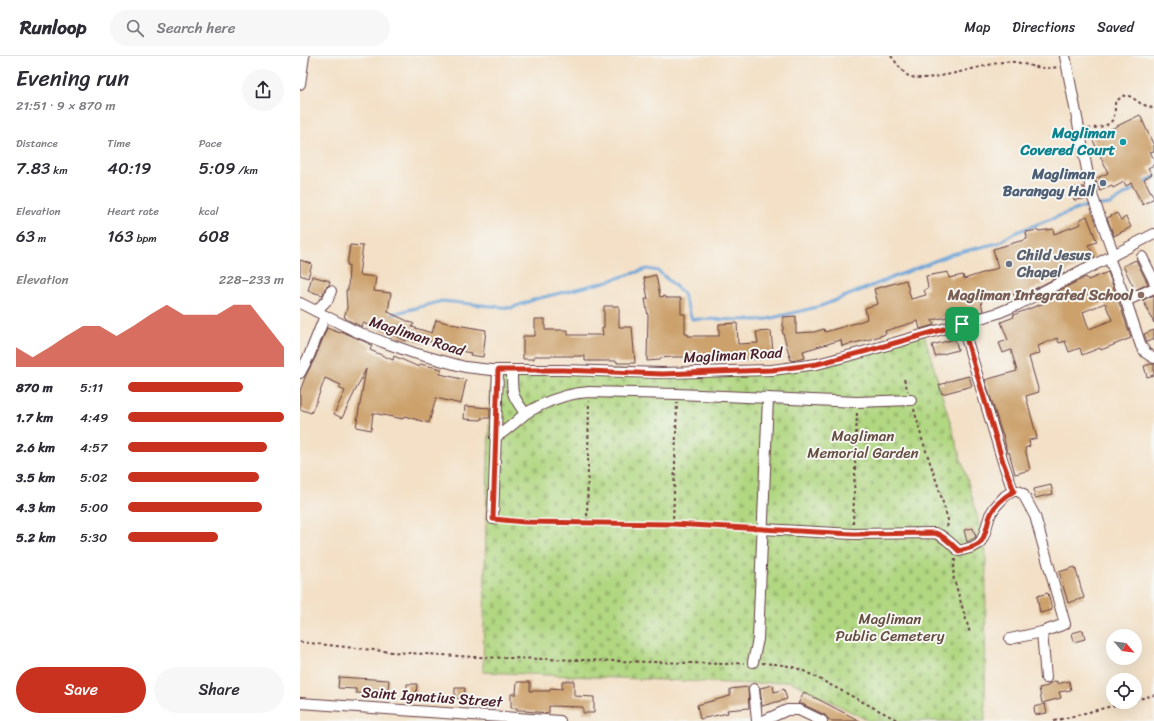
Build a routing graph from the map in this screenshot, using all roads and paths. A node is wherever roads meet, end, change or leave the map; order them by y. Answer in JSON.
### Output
{"nodes":[{"id":1,"x":304,"y":56,"type":"edge"},
{"id":2,"x":891,"y":56,"type":"edge"},
{"id":3,"x":1065,"y":56,"type":"edge"},
{"id":4,"x":1068,"y":67,"type":"junction"},
{"id":5,"x":300,"y":84,"type":"edge"},
{"id":6,"x":1154,"y":107,"type":"edge"},
{"id":7,"x":1079,"y":130,"type":"junction"},
{"id":8,"x":1154,"y":234,"type":"edge"},
{"id":9,"x":1112,"y":257,"type":"junction"},
{"id":10,"x":1142,"y":257,"type":"dead end"},
{"id":11,"x":1154,"y":281,"type":"edge"},
{"id":12,"x":1154,"y":288,"type":"edge"},
{"id":13,"x":331,"y":291,"type":"dead end"},
{"id":14,"x":1126,"y":301,"type":"junction"},
{"id":15,"x":300,"y":303,"type":"edge"},
{"id":16,"x":316,"y":311,"type":"junction"},
{"id":17,"x":325,"y":316,"type":"junction"},
{"id":18,"x":962,"y":324,"type":"junction"},
{"id":19,"x":1154,"y":358,"type":"edge"},
{"id":20,"x":498,"y":370,"type":"junction"},
{"id":21,"x":512,"y":370,"type":"junction"},
{"id":22,"x":300,"y":373,"type":"edge"},
{"id":23,"x":904,"y":379,"type":"dead end"},
{"id":24,"x":589,"y":392,"type":"junction"},
{"id":25,"x":677,"y":394,"type":"junction"},
{"id":26,"x":768,"y":398,"type":"junction"},
{"id":27,"x":911,"y":400,"type":"junction"},
{"id":28,"x":857,"y":402,"type":"junction"},
{"id":29,"x":525,"y":413,"type":"junction"},
{"id":30,"x":496,"y":437,"type":"junction"},
{"id":31,"x":1014,"y":491,"type":"junction"},
{"id":32,"x":493,"y":519,"type":"joint"},
{"id":33,"x":587,"y":523,"type":"junction"},
{"id":34,"x":673,"y":524,"type":"junction"},
{"id":35,"x":763,"y":529,"type":"junction"},
{"id":36,"x":853,"y":534,"type":"junction"},
{"id":37,"x":946,"y":538,"type":"junction"},
{"id":38,"x":959,"y":551,"type":"junction"},
{"id":39,"x":1042,"y":632,"type":"junction"},
{"id":40,"x":970,"y":633,"type":"dead end"},
{"id":41,"x":1010,"y":639,"type":"dead end"},
{"id":42,"x":300,"y":642,"type":"edge"},
{"id":43,"x":753,"y":662,"type":"junction"},
{"id":44,"x":1046,"y":678,"type":"dead end"},
{"id":45,"x":754,"y":689,"type":"dead end"},
{"id":46,"x":1154,"y":695,"type":"edge"},
{"id":47,"x":1142,"y":698,"type":"edge"},
{"id":48,"x":301,"y":703,"type":"edge"},
{"id":49,"x":1106,"y":708,"type":"edge"},
{"id":50,"x":560,"y":721,"type":"edge"},
{"id":51,"x":757,"y":721,"type":"edge"},
{"id":52,"x":763,"y":721,"type":"edge"},
{"id":53,"x":821,"y":721,"type":"edge"},
{"id":54,"x":900,"y":721,"type":"edge"},
{"id":55,"x":1054,"y":721,"type":"edge"}],
"edges":[{"from":1,"to":5,"type":"street"},
{"from":2,"to":4,"type":"path"},
{"from":3,"to":4,"type":"street"},
{"from":4,"to":7,"type":"street"},
{"from":6,"to":7,"type":"path"},
{"from":7,"to":9,"type":"street"},
{"from":8,"to":9,"type":"street","name":"Magliman Road"},
{"from":9,"to":14,"type":"street"},
{"from":9,"to":18,"type":"street","name":"Magliman Road"},
{"from":10,"to":11,"type":"street"},
{"from":12,"to":14,"type":"street"},
{"from":13,"to":16,"type":"street"},
{"from":14,"to":19,"type":"street"},
{"from":15,"to":16,"type":"street","name":"Magliman Road"},
{"from":16,"to":17,"type":"street","name":"Magliman Road"},
{"from":17,"to":20,"type":"street","name":"Magliman Road"},
{"from":17,"to":22,"type":"street"},
{"from":18,"to":21,"type":"street","name":"Magliman Road"},
{"from":18,"to":31,"type":"street"},
{"from":20,"to":21,"type":"street","name":"Magliman Road"},
{"from":20,"to":30,"type":"street"},
{"from":21,"to":29,"type":"street"},
{"from":23,"to":27,"type":"path"},
{"from":24,"to":25,"type":"street"},
{"from":24,"to":29,"type":"street"},
{"from":24,"to":33,"type":"path"},
{"from":25,"to":26,"type":"street"},
{"from":25,"to":34,"type":"path"},
{"from":26,"to":28,"type":"street"},
{"from":26,"to":35,"type":"street"},
{"from":27,"to":28,"type":"street"},
{"from":27,"to":37,"type":"path"},
{"from":28,"to":36,"type":"path"},
{"from":29,"to":30,"type":"street"},
{"from":30,"to":32,"type":"street"},
{"from":31,"to":38,"type":"street"},
{"from":31,"to":39,"type":"street"},
{"from":32,"to":33,"type":"path"},
{"from":33,"to":34,"type":"path"},
{"from":34,"to":35,"type":"path"},
{"from":35,"to":36,"type":"street"},
{"from":35,"to":43,"type":"street"},
{"from":36,"to":37,"type":"street"},
{"from":37,"to":38,"type":"street"},
{"from":38,"to":40,"type":"path"},
{"from":39,"to":41,"type":"street"},
{"from":39,"to":44,"type":"street"},
{"from":42,"to":43,"type":"path"},
{"from":43,"to":54,"type":"path"},
{"from":45,"to":51,"type":"street"},
{"from":46,"to":47,"type":"path"},
{"from":48,"to":50,"type":"street","name":"Saint Ignatius Street"},
{"from":49,"to":55,"type":"path"},
{"from":52,"to":53,"type":"street"}]}
